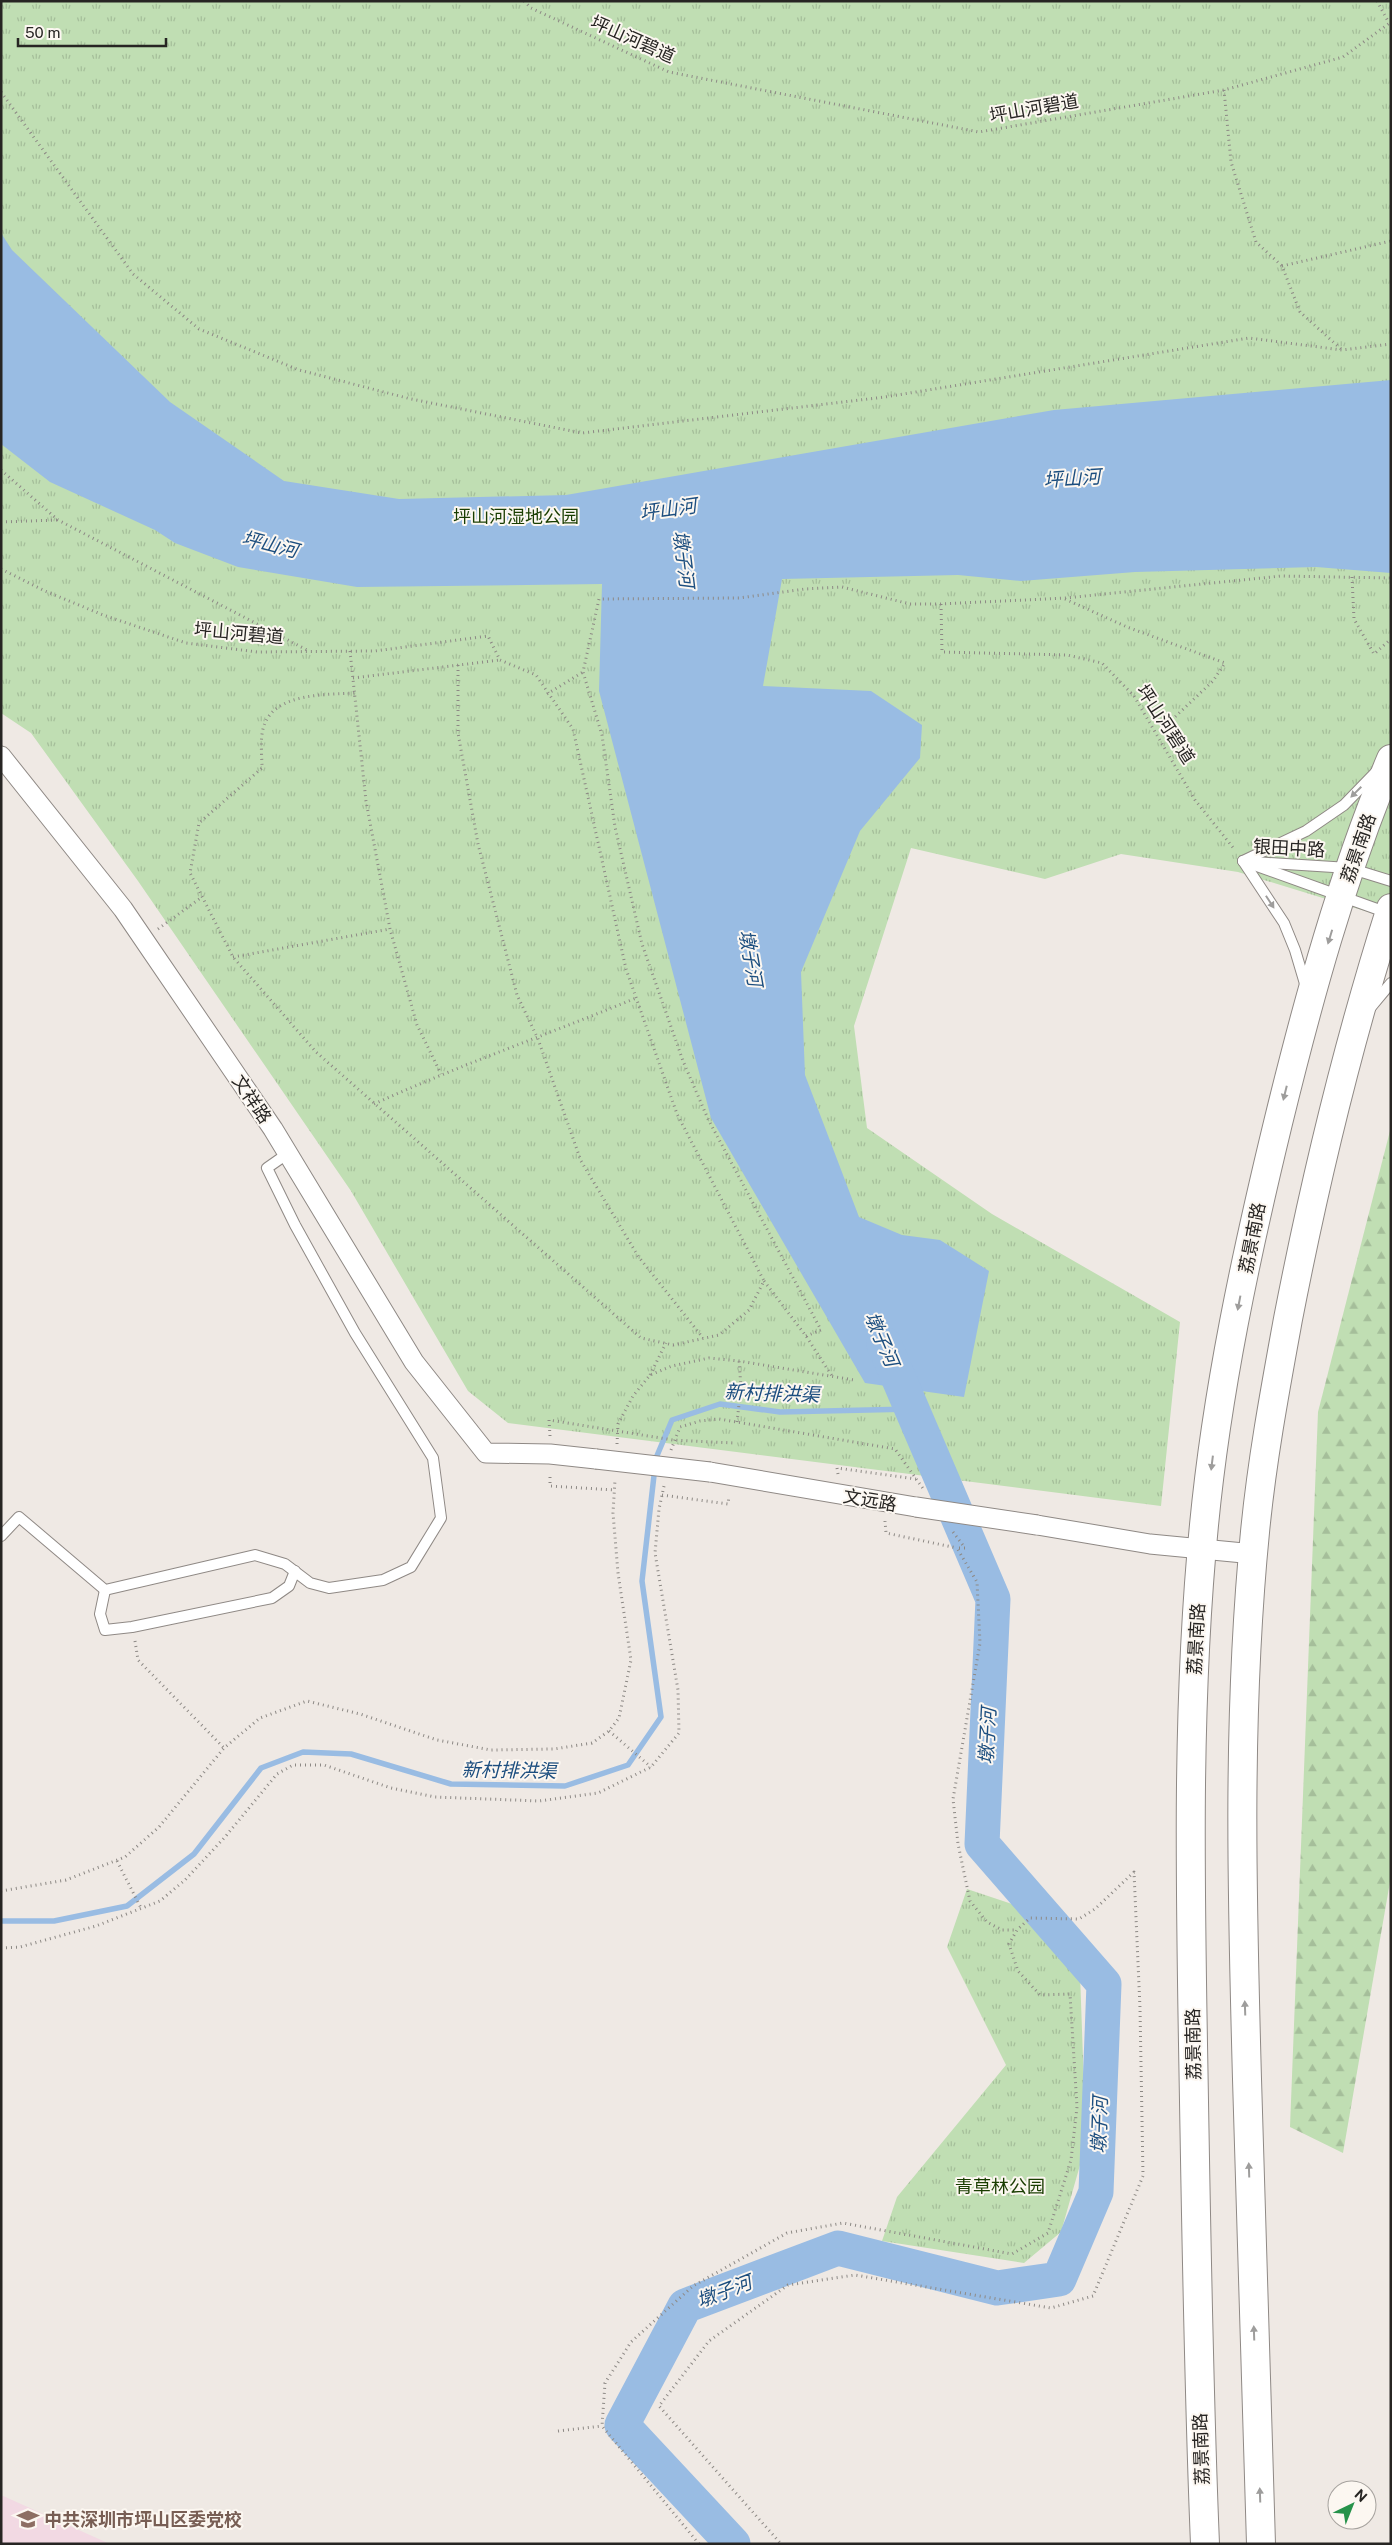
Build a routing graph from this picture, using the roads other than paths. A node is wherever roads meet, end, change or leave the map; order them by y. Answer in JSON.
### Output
{"nodes":[{"id":1,"x":1,"y":756,"type":"edge"},
{"id":2,"x":1391,"y":758,"type":"edge"},
{"id":3,"x":1243,"y":861,"type":"junction"},
{"id":4,"x":1349,"y":868,"type":"junction"},
{"id":5,"x":1391,"y":881,"type":"edge"},
{"id":6,"x":1341,"y":898,"type":"junction"},
{"id":7,"x":1390,"y":912,"type":"edge"},
{"id":8,"x":1391,"y":983,"type":"edge"},
{"id":9,"x":1310,"y":1002,"type":"junction"},
{"id":10,"x":1355,"y":1030,"type":"junction"},
{"id":11,"x":287,"y":1154,"type":"junction"},
{"id":12,"x":486,"y":1453,"type":"joint"},
{"id":13,"x":1,"y":1536,"type":"edge"},
{"id":14,"x":1202,"y":1550,"type":"junction"},
{"id":15,"x":1254,"y":1554,"type":"junction"},
{"id":16,"x":295,"y":1571,"type":"junction"},
{"id":17,"x":105,"y":1590,"type":"junction"},
{"id":18,"x":1205,"y":2544,"type":"edge"},
{"id":19,"x":1262,"y":2544,"type":"edge"}],
"edges":[{"from":1,"to":11,"type":"street","name":"文祥路"},
{"from":2,"to":3,"type":"lane","one_way":true},
{"from":2,"to":4,"type":"main road","name":"荔景南路"},
{"from":3,"to":4,"type":"lane","name":"银田中路"},
{"from":3,"to":6,"type":"lane","name":"银田中路"},
{"from":3,"to":9,"type":"lane","one_way":true},
{"from":4,"to":5,"type":"lane","name":"银田中路"},
{"from":4,"to":6,"type":"main road","name":"荔景南路"},
{"from":6,"to":7,"type":"lane","name":"银田中路"},
{"from":6,"to":9,"type":"main road","name":"荔景南路","one_way":true},
{"from":7,"to":10,"type":"main road"},
{"from":8,"to":10,"type":"lane"},
{"from":9,"to":14,"type":"main road","name":"荔景南路","one_way":true},
{"from":10,"to":15,"type":"main road"},
{"from":11,"to":12,"type":"street","name":"文祥路"},
{"from":11,"to":16,"type":"lane"},
{"from":12,"to":14,"type":"street","name":"文远路","bridge":true},
{"from":13,"to":17,"type":"lane"},
{"from":14,"to":15,"type":"street","name":"文远路"},
{"from":14,"to":18,"type":"main road","name":"荔景南路"},
{"from":19,"to":15,"type":"main road","one_way":true},
{"from":16,"to":17,"type":"lane"},
{"from":16,"to":17,"type":"lane"}]}
